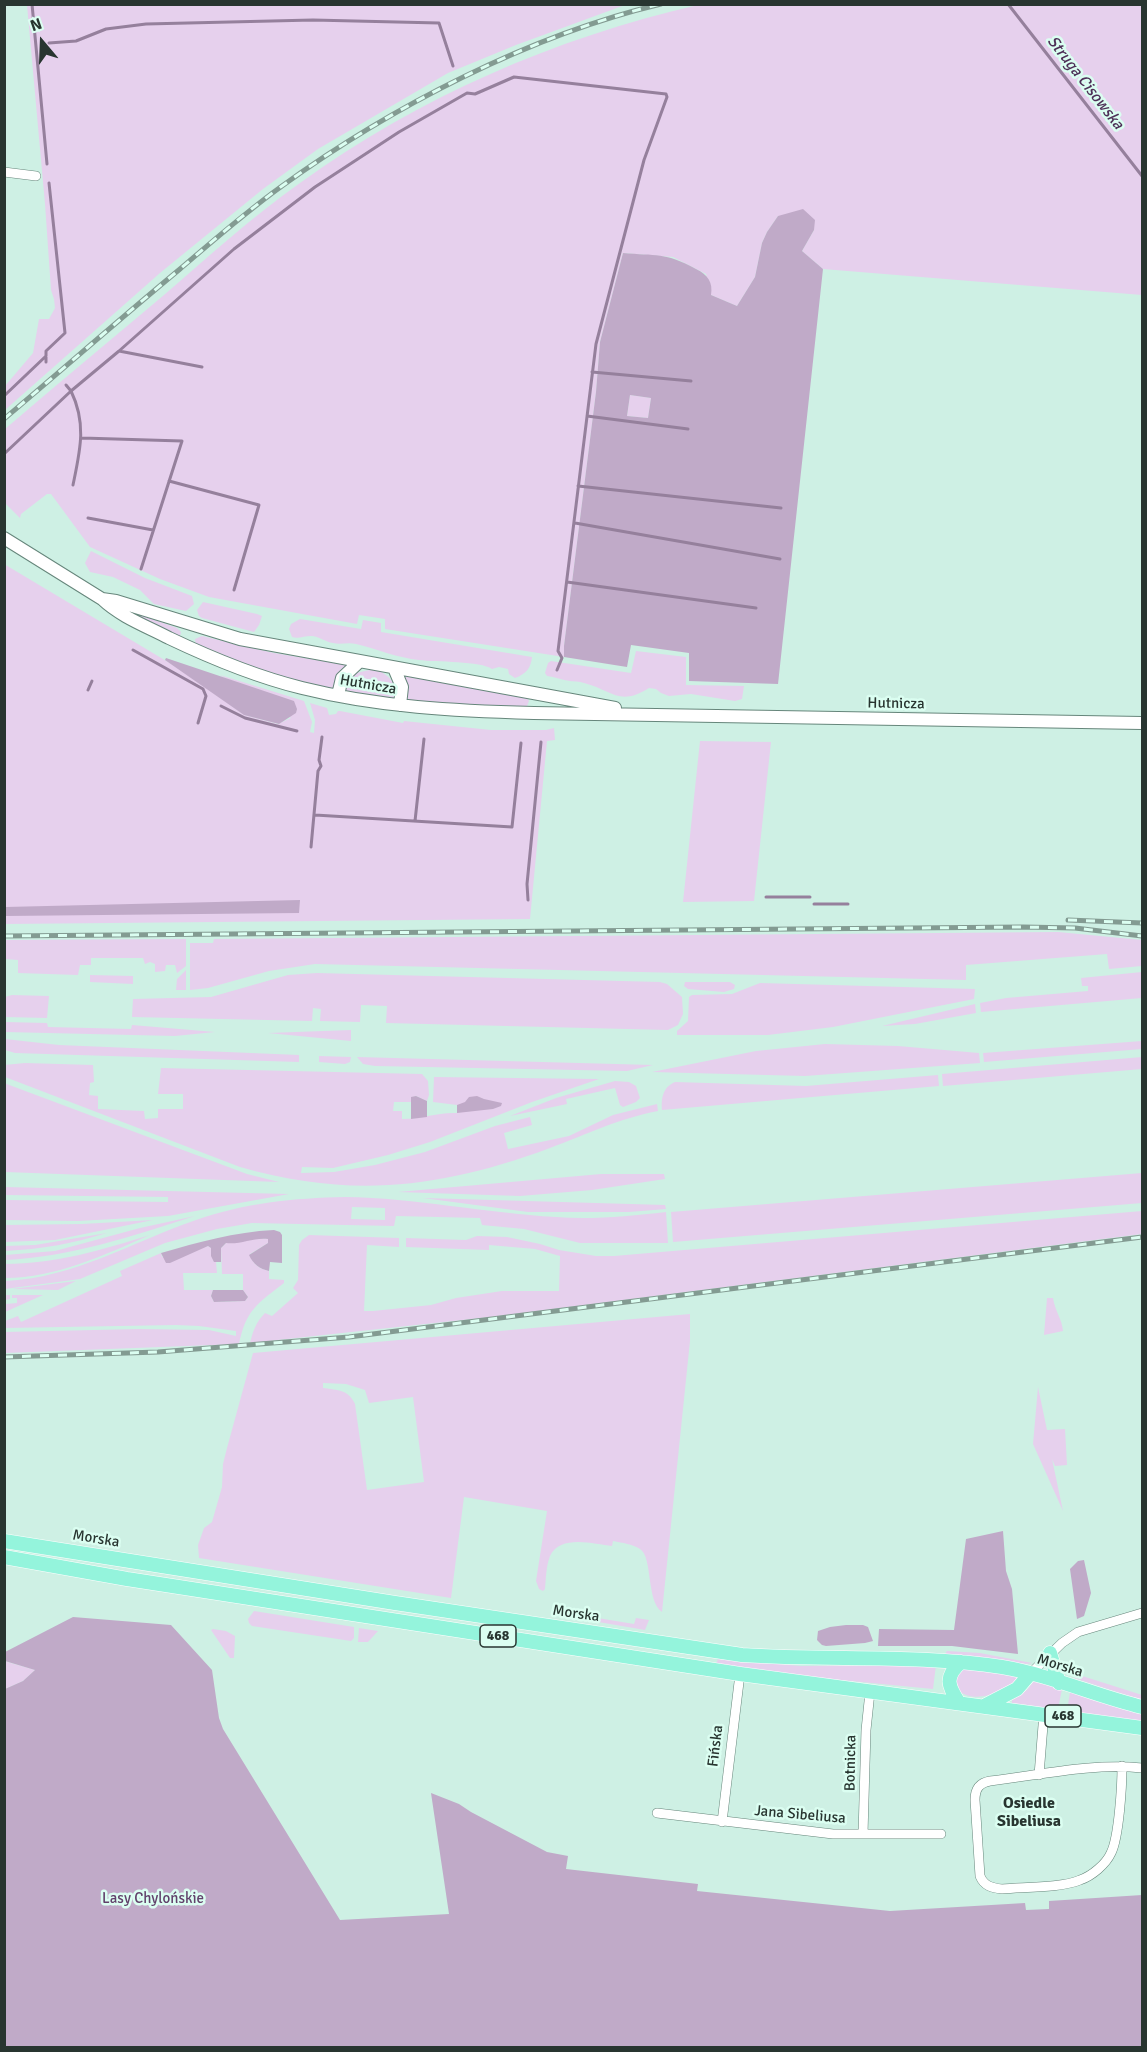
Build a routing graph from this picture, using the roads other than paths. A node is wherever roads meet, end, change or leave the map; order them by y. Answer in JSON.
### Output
{"nodes":[{"id":1,"x":4,"y":172,"type":"edge"},
{"id":2,"x":36,"y":176,"type":"dead end"},
{"id":3,"x":4,"y":538,"type":"edge"},
{"id":4,"x":102,"y":599,"type":"junction"},
{"id":5,"x":194,"y":626,"type":"junction"},
{"id":6,"x":184,"y":645,"type":"junction"},
{"id":7,"x":359,"y":662,"type":"junction"},
{"id":8,"x":394,"y":668,"type":"junction"},
{"id":9,"x":535,"y":694,"type":"junction"},
{"id":10,"x":338,"y":695,"type":"junction"},
{"id":11,"x":400,"y":705,"type":"junction"},
{"id":12,"x":534,"y":713,"type":"junction"},
{"id":13,"x":648,"y":714,"type":"junction"},
{"id":14,"x":1143,"y":723,"type":"edge"},
{"id":15,"x":4,"y":1541,"type":"edge"},
{"id":16,"x":4,"y":1557,"type":"edge"},
{"id":17,"x":1143,"y":1613,"type":"edge"},
{"id":18,"x":1050,"y":1653,"type":"junction"},
{"id":19,"x":961,"y":1662,"type":"junction"},
{"id":20,"x":740,"y":1674,"type":"junction"},
{"id":21,"x":1030,"y":1674,"type":"junction"},
{"id":22,"x":1059,"y":1683,"type":"junction"},
{"id":23,"x":870,"y":1692,"type":"junction"},
{"id":24,"x":959,"y":1703,"type":"junction"},
{"id":25,"x":984,"y":1706,"type":"junction"},
{"id":26,"x":1143,"y":1707,"type":"edge"},
{"id":27,"x":1044,"y":1713,"type":"junction"},
{"id":28,"x":1143,"y":1728,"type":"edge"},
{"id":29,"x":1122,"y":1766,"type":"junction"},
{"id":30,"x":1143,"y":1768,"type":"edge"},
{"id":31,"x":1039,"y":1775,"type":"junction"},
{"id":32,"x":657,"y":1813,"type":"dead end"},
{"id":33,"x":722,"y":1822,"type":"junction"},
{"id":34,"x":863,"y":1834,"type":"junction"},
{"id":35,"x":941,"y":1834,"type":"dead end"}],
"edges":[{"from":1,"to":2,"type":"street"},
{"from":3,"to":4,"type":"main road","name":"Hutnicza"},
{"from":4,"to":5,"type":"main road","name":"Hutnicza"},
{"from":4,"to":6,"type":"main road","name":"Hutnicza"},
{"from":5,"to":6,"type":"main road"},
{"from":5,"to":7,"type":"main road","name":"Hutnicza"},
{"from":6,"to":10,"type":"main road","name":"Hutnicza"},
{"from":7,"to":8,"type":"main road","name":"Hutnicza"},
{"from":7,"to":10,"type":"main road"},
{"from":8,"to":9,"type":"main road","name":"Hutnicza"},
{"from":8,"to":11,"type":"main road"},
{"from":9,"to":12,"type":"main road"},
{"from":9,"to":13,"type":"main road","name":"Hutnicza"},
{"from":10,"to":11,"type":"main road","name":"Hutnicza"},
{"from":11,"to":12,"type":"main road","name":"Hutnicza"},
{"from":12,"to":13,"type":"main road","name":"Hutnicza"},
{"from":13,"to":14,"type":"main road","name":"Hutnicza"},
{"from":15,"to":19,"type":"main road","name":"Morska","number":"468"},
{"from":16,"to":20,"type":"main road","number":"468"},
{"from":17,"to":18,"type":"street"},
{"from":18,"to":21,"type":"street"},
{"from":18,"to":22,"type":"main road"},
{"from":19,"to":21,"type":"main road","name":"Morska","number":"468"},
{"from":19,"to":24,"type":"main road"},
{"from":20,"to":23,"type":"main road","number":"468"},
{"from":20,"to":33,"type":"street","name":"Fińska"},
{"from":21,"to":22,"type":"main road","name":"Morska","number":"468"},
{"from":21,"to":25,"type":"main road"},
{"from":22,"to":26,"type":"main road","name":"Morska","number":"468"},
{"from":23,"to":24,"type":"main road","number":"468"},
{"from":23,"to":34,"type":"street","name":"Botnicka"},
{"from":24,"to":25,"type":"main road","number":"468"},
{"from":25,"to":27,"type":"main road","number":"468"},
{"from":27,"to":28,"type":"main road","number":"468"},
{"from":27,"to":31,"type":"street"},
{"from":29,"to":30,"type":"street"},
{"from":29,"to":31,"type":"street"},
{"from":29,"to":31,"type":"street"},
{"from":32,"to":33,"type":"street","name":"Jana Sibeliusa"},
{"from":33,"to":34,"type":"street","name":"Jana Sibeliusa"},
{"from":34,"to":35,"type":"street","name":"Jana Sibeliusa"}]}
